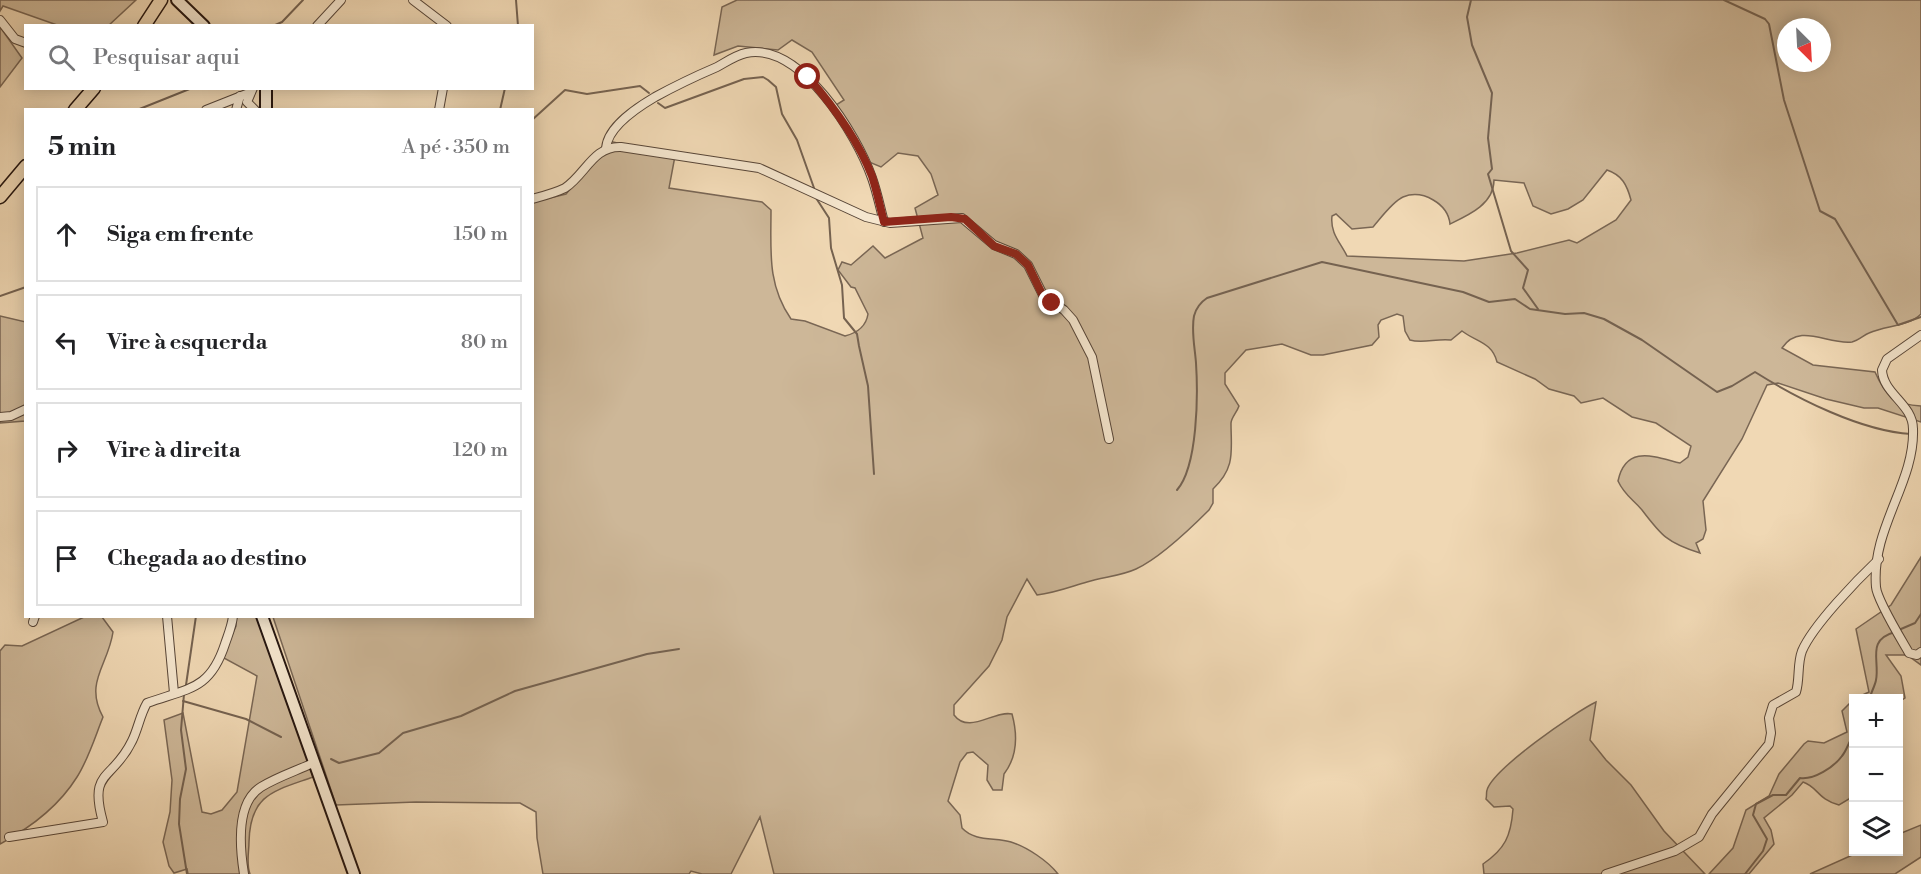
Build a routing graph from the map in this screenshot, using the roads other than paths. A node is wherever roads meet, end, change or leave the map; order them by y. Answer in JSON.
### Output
{"nodes":[{"id":1,"x":161,"y":0,"type":"edge"},
{"id":2,"x":177,"y":0,"type":"edge"},
{"id":3,"x":341,"y":0,"type":"edge"},
{"id":4,"x":414,"y":0,"type":"edge"},
{"id":5,"x":0,"y":20,"type":"edge"},
{"id":6,"x":145,"y":24,"type":"edge"},
{"id":7,"x":202,"y":24,"type":"edge"},
{"id":8,"x":319,"y":24,"type":"edge"},
{"id":9,"x":444,"y":24,"type":"edge"},
{"id":10,"x":24,"y":42,"type":"edge"},
{"id":11,"x":92,"y":90,"type":"edge"},
{"id":12,"x":267,"y":90,"type":"edge"},
{"id":13,"x":443,"y":90,"type":"edge"},
{"id":14,"x":251,"y":91,"type":"edge"},
{"id":15,"x":240,"y":96,"type":"junction"},
{"id":16,"x":77,"y":108,"type":"edge"},
{"id":17,"x":211,"y":108,"type":"edge"},
{"id":18,"x":237,"y":108,"type":"edge"},
{"id":19,"x":252,"y":108,"type":"edge"},
{"id":20,"x":266,"y":108,"type":"edge"},
{"id":21,"x":439,"y":108,"type":"edge"},
{"id":22,"x":606,"y":148,"type":"junction"},
{"id":23,"x":24,"y":168,"type":"edge"},
{"id":24,"x":0,"y":197,"type":"edge"},
{"id":25,"x":534,"y":198,"type":"edge"},
{"id":26,"x":884,"y":222,"type":"junction"},
{"id":27,"x":1921,"y":335,"type":"edge"},
{"id":28,"x":24,"y":410,"type":"edge"},
{"id":29,"x":0,"y":417,"type":"edge"},
{"id":30,"x":1109,"y":439,"type":"dead end"},
{"id":31,"x":1879,"y":559,"type":"junction"},
{"id":32,"x":167,"y":618,"type":"edge"},
{"id":33,"x":232,"y":618,"type":"edge"},
{"id":34,"x":263,"y":618,"type":"edge"},
{"id":35,"x":1921,"y":652,"type":"edge"},
{"id":36,"x":174,"y":693,"type":"junction"},
{"id":37,"x":313,"y":763,"type":"junction"},
{"id":38,"x":9,"y":837,"type":"dead end"},
{"id":39,"x":244,"y":874,"type":"edge"},
{"id":40,"x":354,"y":874,"type":"edge"},
{"id":41,"x":1606,"y":874,"type":"edge"}],
"edges":[{"from":1,"to":6,"type":"main road"},
{"from":2,"to":7,"type":"main road"},
{"from":3,"to":8,"type":"street"},
{"from":4,"to":9,"type":"street"},
{"from":5,"to":10,"type":"street"},
{"from":11,"to":16,"type":"main road"},
{"from":12,"to":20,"type":"main road"},
{"from":13,"to":21,"type":"street"},
{"from":14,"to":15,"type":"street"},
{"from":14,"to":19,"type":"street"},
{"from":15,"to":17,"type":"street"},
{"from":15,"to":18,"type":"street"},
{"from":22,"to":25,"type":"street"},
{"from":22,"to":26,"type":"street"},
{"from":22,"to":26,"type":"street"},
{"from":23,"to":24,"type":"main road"},
{"from":26,"to":30,"type":"street"},
{"from":27,"to":31,"type":"street"},
{"from":28,"to":29,"type":"street"},
{"from":31,"to":35,"type":"street"},
{"from":31,"to":41,"type":"street"},
{"from":32,"to":36,"type":"street"},
{"from":33,"to":36,"type":"street"},
{"from":34,"to":37,"type":"main road"},
{"from":36,"to":38,"type":"street"},
{"from":37,"to":39,"type":"street"},
{"from":37,"to":40,"type":"main road"}]}
